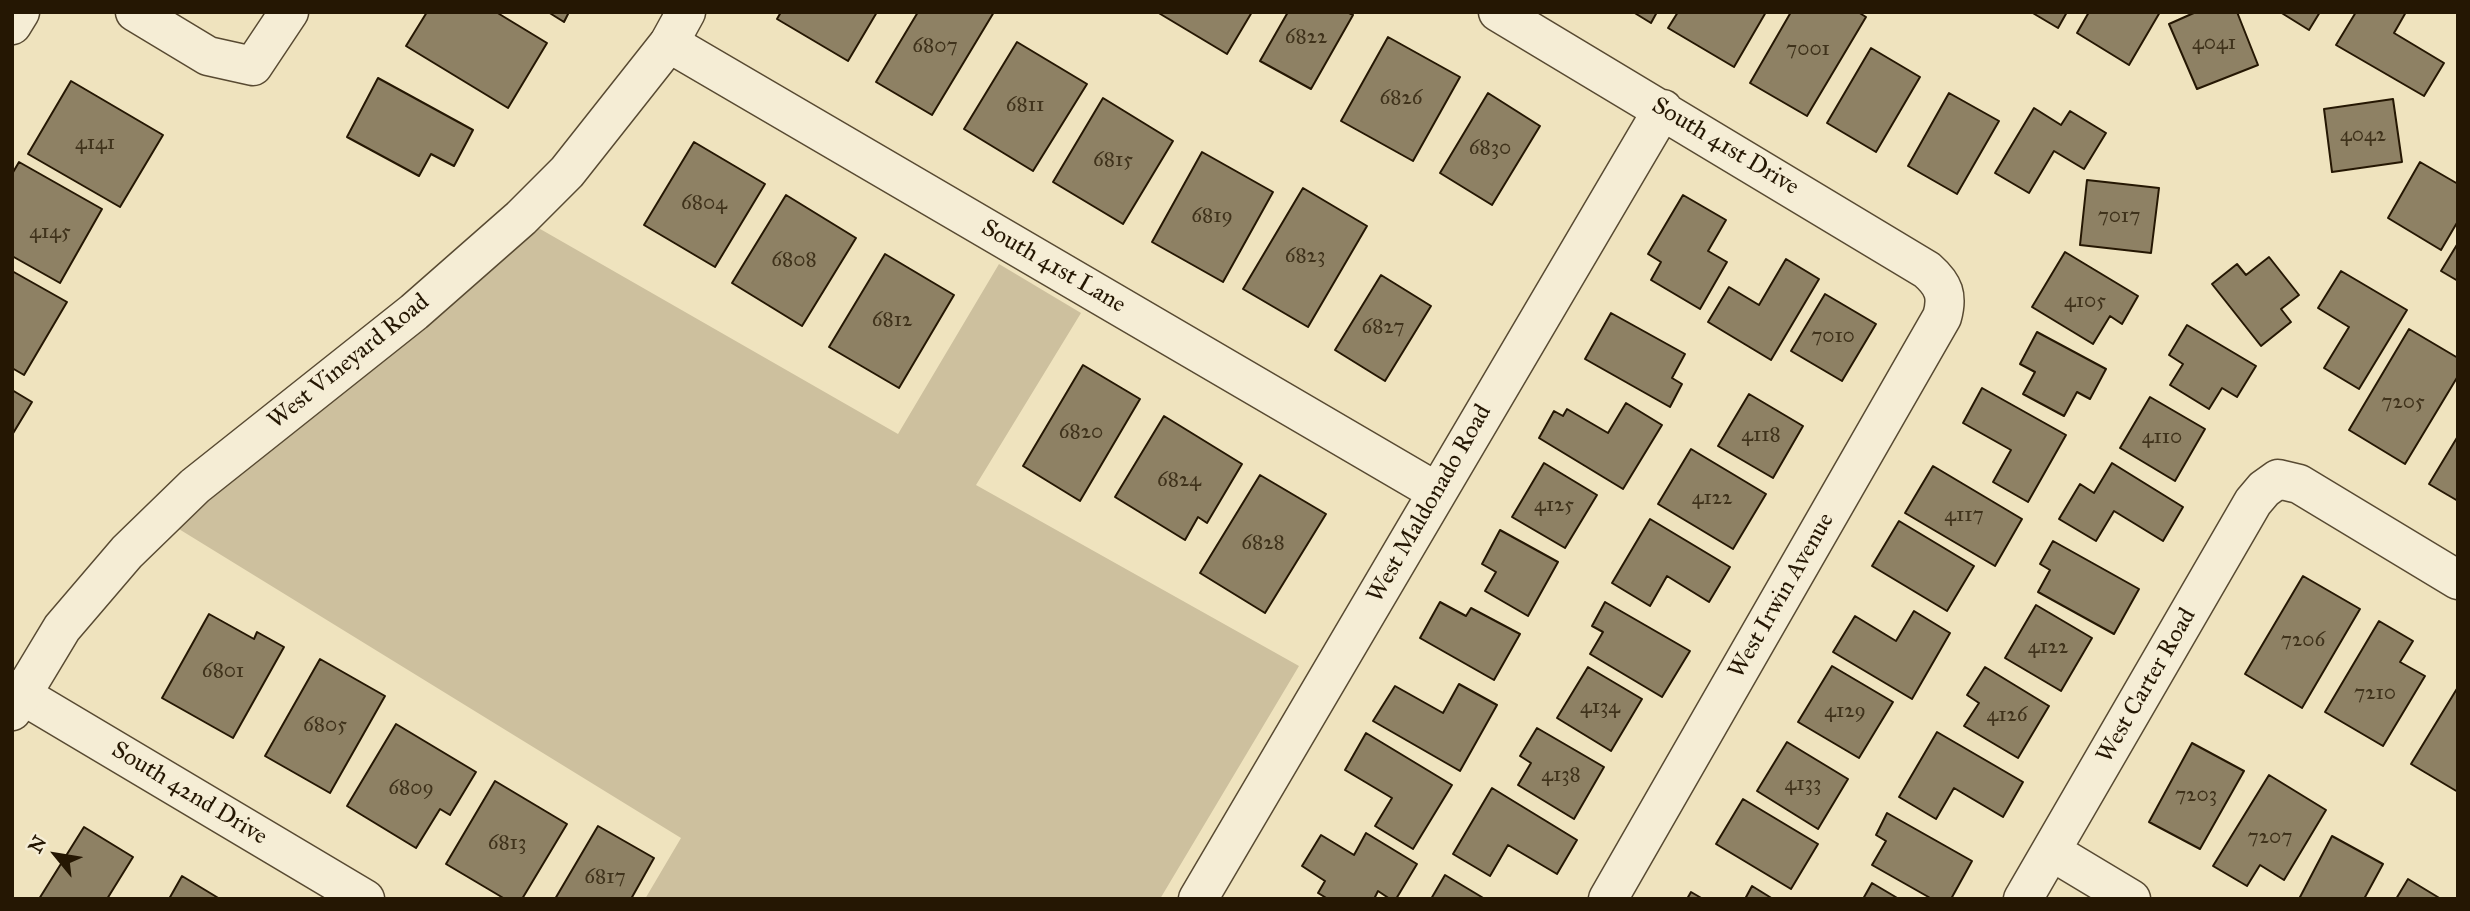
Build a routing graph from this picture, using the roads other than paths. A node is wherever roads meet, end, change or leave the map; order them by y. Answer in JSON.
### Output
{"nodes":[{"id":1,"x":20,"y":12,"type":"edge"},
{"id":2,"x":135,"y":12,"type":"edge"},
{"id":3,"x":289,"y":12,"type":"edge"},
{"id":4,"x":1498,"y":12,"type":"edge"},
{"id":5,"x":12,"y":25,"type":"edge"},
{"id":6,"x":678,"y":28,"type":"edge"},
{"id":7,"x":1663,"y":109,"type":"junction"},
{"id":8,"x":1945,"y":290,"type":"joint"},
{"id":9,"x":1437,"y":492,"type":"junction"},
{"id":10,"x":2458,"y":580,"type":"edge"},
{"id":11,"x":15,"y":698,"type":"edge"},
{"id":12,"x":2051,"y":851,"type":"junction"},
{"id":13,"x":365,"y":899,"type":"edge"},
{"id":14,"x":1198,"y":899,"type":"edge"},
{"id":15,"x":1608,"y":899,"type":"edge"},
{"id":16,"x":2023,"y":899,"type":"edge"},
{"id":17,"x":2131,"y":899,"type":"edge"}],
"edges":[{"from":1,"to":5,"type":"street"},
{"from":2,"to":3,"type":"street"},
{"from":4,"to":7,"type":"street","name":"South 41st Drive"},
{"from":6,"to":9,"type":"street","name":"South 41st Lane"},
{"from":6,"to":11,"type":"street","name":"West Vineyard Road"},
{"from":7,"to":8,"type":"street","name":"South 41st Drive"},
{"from":7,"to":9,"type":"street","name":"West Maldonado Road"},
{"from":8,"to":15,"type":"street","name":"West Irwin Avenue"},
{"from":9,"to":14,"type":"street","name":"West Maldonado Road"},
{"from":10,"to":12,"type":"street","name":"West Carter Road"},
{"from":11,"to":13,"type":"street","name":"South 42nd Drive"},
{"from":12,"to":16,"type":"street","name":"West Carter Road"},
{"from":12,"to":17,"type":"street"}]}
